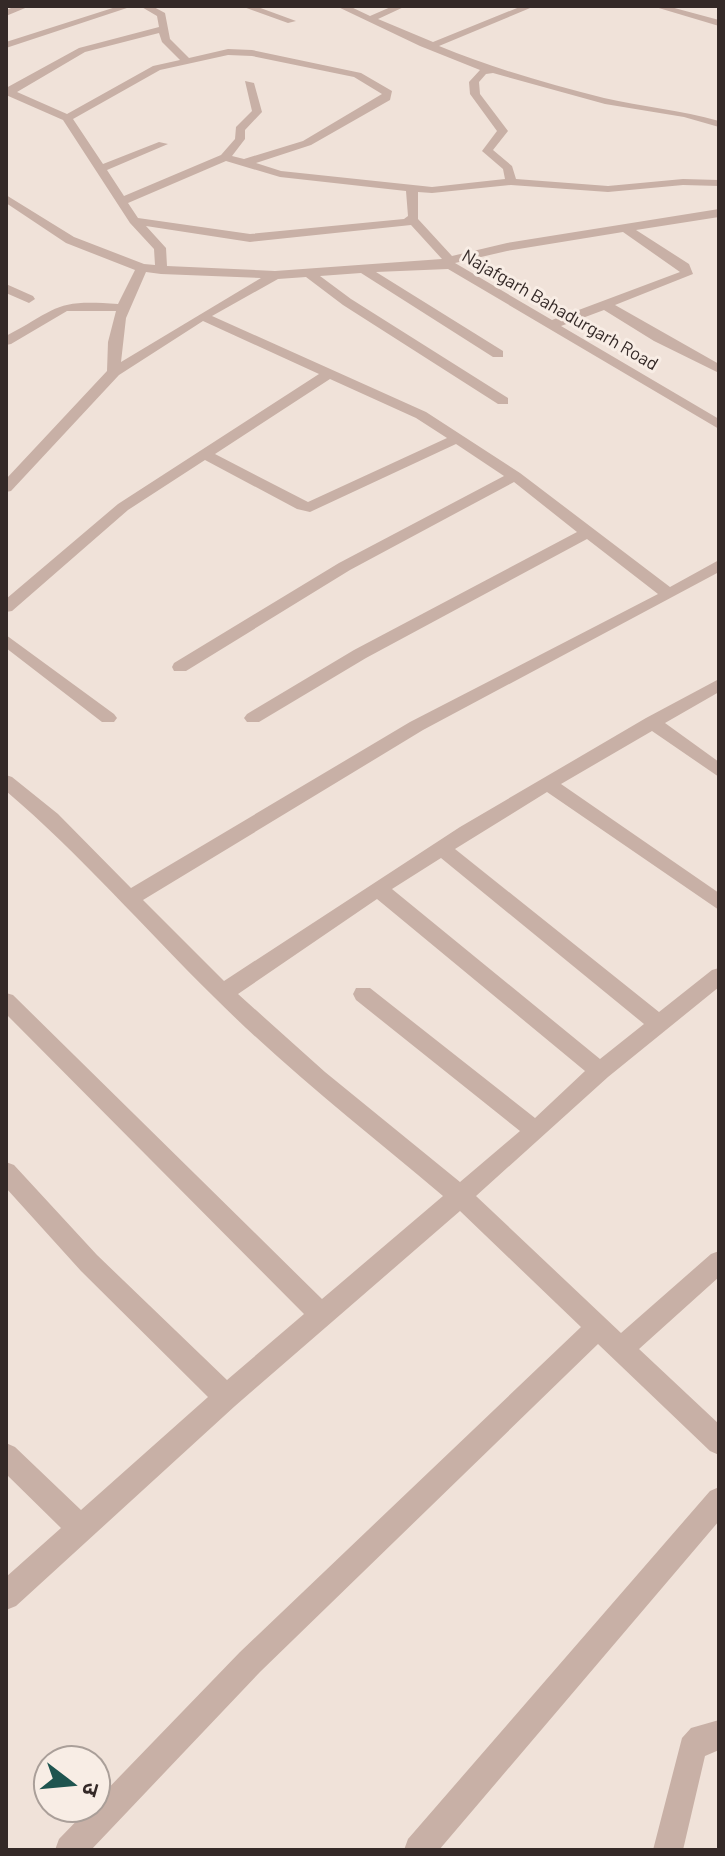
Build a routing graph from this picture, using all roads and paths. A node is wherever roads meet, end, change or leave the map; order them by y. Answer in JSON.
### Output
{"nodes":[{"id":1,"x":25,"y":6,"type":"edge"},
{"id":2,"x":128,"y":6,"type":"edge"},
{"id":3,"x":246,"y":6,"type":"edge"},
{"id":4,"x":341,"y":6,"type":"edge"},
{"id":5,"x":401,"y":6,"type":"edge"},
{"id":6,"x":530,"y":6,"type":"edge"},
{"id":7,"x":657,"y":6,"type":"edge"},
{"id":8,"x":154,"y":7,"type":"edge"},
{"id":9,"x":6,"y":13,"type":"edge"},
{"id":10,"x":371,"y":19,"type":"junction"},
{"id":11,"x":291,"y":21,"type":"dead end"},
{"id":12,"x":719,"y":23,"type":"edge"},
{"id":13,"x":163,"y":29,"type":"junction"},
{"id":14,"x":6,"y":45,"type":"edge"},
{"id":15,"x":427,"y":45,"type":"junction"},
{"id":16,"x":186,"y":60,"type":"junction"},
{"id":17,"x":489,"y":70,"type":"junction"},
{"id":18,"x":249,"y":83,"type":"dead end"},
{"id":19,"x":7,"y":92,"type":"edge"},
{"id":20,"x":67,"y":118,"type":"junction"},
{"id":21,"x":719,"y":124,"type":"edge"},
{"id":22,"x":163,"y":144,"type":"dead end"},
{"id":23,"x":225,"y":157,"type":"junction"},
{"id":24,"x":247,"y":162,"type":"junction"},
{"id":25,"x":100,"y":169,"type":"junction"},
{"id":26,"x":511,"y":182,"type":"junction"},
{"id":27,"x":719,"y":183,"type":"edge"},
{"id":28,"x":412,"y":189,"type":"junction"},
{"id":29,"x":6,"y":198,"type":"edge"},
{"id":30,"x":123,"y":201,"type":"junction"},
{"id":31,"x":719,"y":213,"type":"edge"},
{"id":32,"x":701,"y":216,"type":"junction"},
{"id":33,"x":412,"y":219,"type":"junction"},
{"id":34,"x":134,"y":221,"type":"junction"},
{"id":35,"x":718,"y":227,"type":"edge"},
{"id":36,"x":627,"y":229,"type":"junction"},
{"id":37,"x":445,"y":262,"type":"junction"},
{"id":38,"x":142,"y":268,"type":"junction"},
{"id":39,"x":161,"y":270,"type":"junction"},
{"id":40,"x":365,"y":270,"type":"junction"},
{"id":41,"x":310,"y":274,"type":"junction"},
{"id":42,"x":275,"y":275,"type":"junction"},
{"id":43,"x":6,"y":288,"type":"edge"},
{"id":44,"x":29,"y":299,"type":"dead end"},
{"id":45,"x":604,"y":304,"type":"junction"},
{"id":46,"x":121,"y":308,"type":"junction"},
{"id":47,"x":202,"y":316,"type":"junction"},
{"id":48,"x":554,"y":324,"type":"junction"},
{"id":49,"x":6,"y":341,"type":"edge"},
{"id":50,"x":498,"y":354,"type":"dead end"},
{"id":51,"x":719,"y":369,"type":"edge"},
{"id":52,"x":114,"y":372,"type":"junction"},
{"id":53,"x":330,"y":373,"type":"junction"},
{"id":54,"x":503,"y":401,"type":"dead end"},
{"id":55,"x":719,"y":404,"type":"edge"},
{"id":56,"x":702,"y":414,"type":"junction"},
{"id":57,"x":719,"y":425,"type":"edge"},
{"id":58,"x":458,"y":438,"type":"junction"},
{"id":59,"x":202,"y":453,"type":"junction"},
{"id":60,"x":515,"y":476,"type":"junction"},
{"id":61,"x":6,"y":488,"type":"edge"},
{"id":62,"x":588,"y":532,"type":"junction"},
{"id":63,"x":719,"y":565,"type":"edge"},
{"id":64,"x":668,"y":594,"type":"junction"},
{"id":65,"x":6,"y":607,"type":"edge"},
{"id":66,"x":6,"y":640,"type":"edge"},
{"id":67,"x":180,"y":667,"type":"dead end"},
{"id":68,"x":719,"y":685,"type":"edge"},
{"id":69,"x":108,"y":718,"type":"dead end"},
{"id":70,"x":253,"y":718,"type":"dead end"},
{"id":71,"x":652,"y":722,"type":"junction"},
{"id":72,"x":719,"y":771,"type":"edge"},
{"id":73,"x":6,"y":781,"type":"edge"},
{"id":74,"x":547,"y":783,"type":"junction"},
{"id":75,"x":443,"y":849,"type":"junction"},
{"id":76,"x":379,"y":889,"type":"junction"},
{"id":77,"x":130,"y":898,"type":"junction"},
{"id":78,"x":719,"y":903,"type":"edge"},
{"id":79,"x":719,"y":976,"type":"edge"},
{"id":80,"x":223,"y":993,"type":"junction"},
{"id":81,"x":363,"y":994,"type":"dead end"},
{"id":82,"x":6,"y":1001,"type":"edge"},
{"id":83,"x":660,"y":1025,"type":"junction"},
{"id":84,"x":600,"y":1071,"type":"junction"},
{"id":85,"x":536,"y":1131,"type":"junction"},
{"id":86,"x":6,"y":1172,"type":"edge"},
{"id":87,"x":460,"y":1196,"type":"junction"},
{"id":88,"x":719,"y":1262,"type":"edge"},
{"id":89,"x":322,"y":1315,"type":"junction"},
{"id":90,"x":597,"y":1328,"type":"junction"},
{"id":91,"x":620,"y":1350,"type":"junction"},
{"id":92,"x":226,"y":1397,"type":"junction"},
{"id":93,"x":719,"y":1442,"type":"edge"},
{"id":94,"x":6,"y":1456,"type":"edge"},
{"id":95,"x":719,"y":1500,"type":"edge"},
{"id":96,"x":82,"y":1529,"type":"junction"},
{"id":97,"x":6,"y":1596,"type":"edge"},
{"id":98,"x":719,"y":1735,"type":"edge"},
{"id":99,"x":70,"y":1850,"type":"edge"},
{"id":100,"x":419,"y":1850,"type":"edge"},
{"id":101,"x":668,"y":1850,"type":"edge"}],
"edges":[{"from":1,"to":9,"type":"street"},
{"from":2,"to":14,"type":"street"},
{"from":3,"to":11,"type":"street"},
{"from":4,"to":10,"type":"street"},
{"from":5,"to":10,"type":"street"},
{"from":6,"to":15,"type":"street"},
{"from":7,"to":12,"type":"street"},
{"from":8,"to":13,"type":"street"},
{"from":10,"to":15,"type":"street"},
{"from":13,"to":16,"type":"street"},
{"from":13,"to":19,"type":"street"},
{"from":15,"to":17,"type":"street"},
{"from":16,"to":20,"type":"street"},
{"from":16,"to":24,"type":"street"},
{"from":17,"to":21,"type":"street"},
{"from":17,"to":26,"type":"street"},
{"from":18,"to":23,"type":"street"},
{"from":19,"to":20,"type":"street"},
{"from":20,"to":25,"type":"street"},
{"from":22,"to":25,"type":"street"},
{"from":23,"to":24,"type":"street"},
{"from":23,"to":30,"type":"street"},
{"from":24,"to":28,"type":"street"},
{"from":25,"to":30,"type":"street"},
{"from":26,"to":27,"type":"street"},
{"from":26,"to":28,"type":"street"},
{"from":28,"to":33,"type":"street"},
{"from":29,"to":38,"type":"street","name":"Najafgarh Bahadurgarh Road"},
{"from":30,"to":34,"type":"street"},
{"from":31,"to":32,"type":"street"},
{"from":32,"to":35,"type":"street"},
{"from":32,"to":36,"type":"street"},
{"from":33,"to":34,"type":"street"},
{"from":33,"to":37,"type":"street"},
{"from":34,"to":39,"type":"street"},
{"from":36,"to":37,"type":"street"},
{"from":36,"to":45,"type":"street"},
{"from":37,"to":40,"type":"street","name":"Najafgarh Bahadurgarh Road"},
{"from":37,"to":48,"type":"street","name":"Najafgarh Bahadurgarh Road"},
{"from":38,"to":39,"type":"street","name":"Najafgarh Bahadurgarh Road"},
{"from":38,"to":46,"type":"street"},
{"from":39,"to":42,"type":"street","name":"Najafgarh Bahadurgarh Road"},
{"from":40,"to":41,"type":"street","name":"Najafgarh Bahadurgarh Road"},
{"from":40,"to":50,"type":"street"},
{"from":41,"to":42,"type":"street","name":"Najafgarh Bahadurgarh Road"},
{"from":41,"to":54,"type":"street"},
{"from":42,"to":47,"type":"street"},
{"from":43,"to":44,"type":"street"},
{"from":45,"to":48,"type":"street"},
{"from":45,"to":51,"type":"street"},
{"from":46,"to":49,"type":"street"},
{"from":46,"to":52,"type":"street"},
{"from":47,"to":52,"type":"street"},
{"from":47,"to":53,"type":"street"},
{"from":48,"to":56,"type":"street","name":"Najafgarh Bahadurgarh Road"},
{"from":52,"to":61,"type":"street"},
{"from":53,"to":58,"type":"street"},
{"from":53,"to":59,"type":"street"},
{"from":55,"to":56,"type":"street"},
{"from":56,"to":57,"type":"street","name":"Najafgarh Bahadurgarh Road"},
{"from":58,"to":59,"type":"street"},
{"from":58,"to":60,"type":"street"},
{"from":59,"to":65,"type":"street"},
{"from":60,"to":62,"type":"street"},
{"from":60,"to":67,"type":"street"},
{"from":62,"to":64,"type":"street"},
{"from":62,"to":70,"type":"street"},
{"from":63,"to":64,"type":"street"},
{"from":64,"to":77,"type":"street"},
{"from":66,"to":69,"type":"street"},
{"from":68,"to":71,"type":"street"},
{"from":71,"to":72,"type":"street"},
{"from":71,"to":74,"type":"street"},
{"from":73,"to":77,"type":"street"},
{"from":74,"to":75,"type":"street"},
{"from":74,"to":78,"type":"street"},
{"from":75,"to":76,"type":"street"},
{"from":75,"to":83,"type":"street"},
{"from":76,"to":80,"type":"street"},
{"from":76,"to":84,"type":"street"},
{"from":77,"to":80,"type":"street"},
{"from":79,"to":83,"type":"street"},
{"from":80,"to":87,"type":"street"},
{"from":81,"to":85,"type":"street"},
{"from":82,"to":89,"type":"street"},
{"from":83,"to":84,"type":"street"},
{"from":84,"to":85,"type":"street"},
{"from":85,"to":87,"type":"street"},
{"from":86,"to":92,"type":"street"},
{"from":87,"to":89,"type":"street"},
{"from":87,"to":90,"type":"street"},
{"from":88,"to":91,"type":"street"},
{"from":89,"to":92,"type":"street"},
{"from":90,"to":91,"type":"street"},
{"from":90,"to":99,"type":"street"},
{"from":91,"to":93,"type":"street"},
{"from":92,"to":96,"type":"street"},
{"from":94,"to":96,"type":"street"},
{"from":95,"to":100,"type":"street"},
{"from":96,"to":97,"type":"street"},
{"from":98,"to":101,"type":"street"}]}
